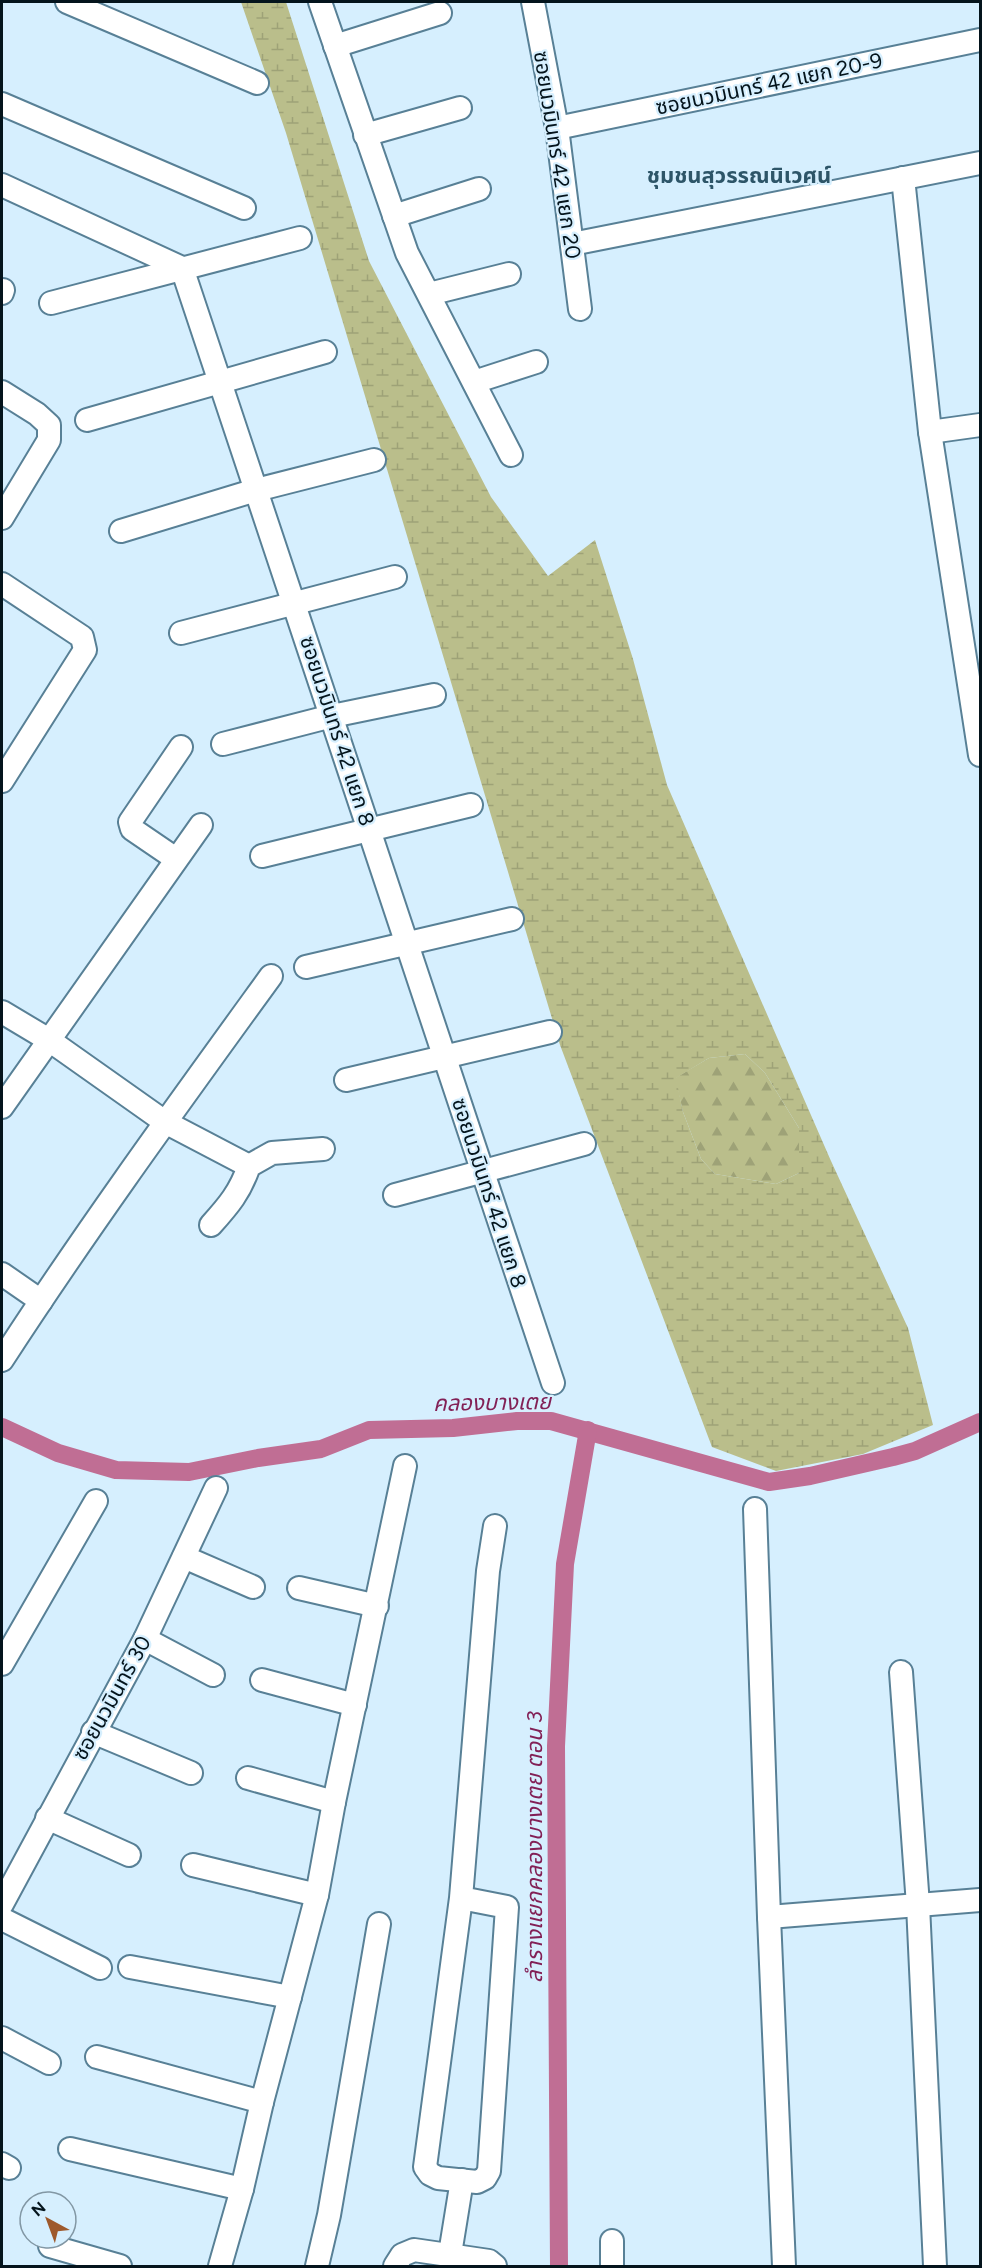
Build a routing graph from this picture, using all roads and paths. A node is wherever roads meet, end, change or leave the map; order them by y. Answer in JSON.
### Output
{"nodes":[{"id":1,"x":67,"y":2,"type":"edge"},
{"id":2,"x":320,"y":2,"type":"edge"},
{"id":3,"x":539,"y":3,"type":"edge"},
{"id":4,"x":440,"y":13,"type":"dead end"},
{"id":5,"x":981,"y":40,"type":"edge"},
{"id":6,"x":335,"y":46,"type":"junction"},
{"id":7,"x":257,"y":83,"type":"dead end"},
{"id":8,"x":2,"y":104,"type":"edge"},
{"id":9,"x":460,"y":108,"type":"dead end"},
{"id":10,"x":556,"y":128,"type":"junction"},
{"id":11,"x":365,"y":135,"type":"junction"},
{"id":12,"x":981,"y":162,"type":"edge"},
{"id":13,"x":903,"y":178,"type":"junction"},
{"id":14,"x":2,"y":185,"type":"edge"},
{"id":15,"x":479,"y":189,"type":"dead end"},
{"id":16,"x":244,"y":208,"type":"dead end"},
{"id":17,"x":394,"y":216,"type":"junction"},
{"id":18,"x":300,"y":238,"type":"dead end"},
{"id":19,"x":572,"y":244,"type":"junction"},
{"id":20,"x":182,"y":268,"type":"junction"},
{"id":21,"x":509,"y":274,"type":"dead end"},
{"id":22,"x":429,"y":294,"type":"junction"},
{"id":23,"x":51,"y":303,"type":"dead end"},
{"id":24,"x":580,"y":309,"type":"dead end"},
{"id":25,"x":326,"y":352,"type":"dead end"},
{"id":26,"x":536,"y":362,"type":"dead end"},
{"id":27,"x":220,"y":381,"type":"junction"},
{"id":28,"x":474,"y":382,"type":"junction"},
{"id":29,"x":2,"y":392,"type":"edge"},
{"id":30,"x":87,"y":420,"type":"dead end"},
{"id":31,"x":981,"y":425,"type":"edge"},
{"id":32,"x":930,"y":432,"type":"junction"},
{"id":33,"x":511,"y":455,"type":"dead end"},
{"id":34,"x":374,"y":460,"type":"dead end"},
{"id":35,"x":256,"y":490,"type":"junction"},
{"id":36,"x":2,"y":518,"type":"edge"},
{"id":37,"x":121,"y":531,"type":"dead end"},
{"id":38,"x":395,"y":577,"type":"dead end"},
{"id":39,"x":2,"y":584,"type":"edge"},
{"id":40,"x":294,"y":605,"type":"junction"},
{"id":41,"x":181,"y":633,"type":"dead end"},
{"id":42,"x":974,"y":669,"type":"edge"},
{"id":43,"x":434,"y":695,"type":"dead end"},
{"id":44,"x":332,"y":716,"type":"junction"},
{"id":45,"x":224,"y":744,"type":"dead end"},
{"id":46,"x":182,"y":747,"type":"dead end"},
{"id":47,"x":981,"y":755,"type":"edge"},
{"id":48,"x":2,"y":781,"type":"edge"},
{"id":49,"x":471,"y":805,"type":"dead end"},
{"id":50,"x":201,"y":825,"type":"dead end"},
{"id":51,"x":369,"y":829,"type":"junction"},
{"id":52,"x":262,"y":856,"type":"dead end"},
{"id":53,"x":176,"y":859,"type":"junction"},
{"id":54,"x":512,"y":920,"type":"dead end"},
{"id":55,"x":408,"y":944,"type":"junction"},
{"id":56,"x":306,"y":967,"type":"dead end"},
{"id":57,"x":271,"y":976,"type":"dead end"},
{"id":58,"x":2,"y":1012,"type":"edge"},
{"id":59,"x":550,"y":1032,"type":"dead end"},
{"id":60,"x":49,"y":1040,"type":"junction"},
{"id":61,"x":443,"y":1056,"type":"junction"},
{"id":62,"x":346,"y":1080,"type":"dead end"},
{"id":63,"x":2,"y":1107,"type":"edge"},
{"id":64,"x":165,"y":1122,"type":"junction"},
{"id":65,"x":584,"y":1144,"type":"dead end"},
{"id":66,"x":324,"y":1149,"type":"dead end"},
{"id":67,"x":249,"y":1166,"type":"junction"},
{"id":68,"x":481,"y":1171,"type":"junction"},
{"id":69,"x":395,"y":1195,"type":"dead end"},
{"id":70,"x":211,"y":1225,"type":"dead end"},
{"id":71,"x":2,"y":1274,"type":"edge"},
{"id":72,"x":40,"y":1300,"type":"junction"},
{"id":73,"x":2,"y":1360,"type":"edge"},
{"id":74,"x":553,"y":1383,"type":"dead end"},
{"id":75,"x":405,"y":1466,"type":"dead end"},
{"id":76,"x":216,"y":1488,"type":"dead end"},
{"id":77,"x":96,"y":1501,"type":"dead end"},
{"id":78,"x":755,"y":1509,"type":"dead end"},
{"id":79,"x":495,"y":1526,"type":"dead end"},
{"id":80,"x":184,"y":1557,"type":"junction"},
{"id":81,"x":252,"y":1587,"type":"dead end"},
{"id":82,"x":299,"y":1588,"type":"dead end"},
{"id":83,"x":376,"y":1606,"type":"junction"},
{"id":84,"x":145,"y":1639,"type":"junction"},
{"id":85,"x":2,"y":1664,"type":"edge"},
{"id":86,"x":900,"y":1672,"type":"dead end"},
{"id":87,"x":213,"y":1675,"type":"dead end"},
{"id":88,"x":262,"y":1680,"type":"dead end"},
{"id":89,"x":355,"y":1705,"type":"junction"},
{"id":90,"x":93,"y":1731,"type":"junction"},
{"id":91,"x":191,"y":1773,"type":"dead end"},
{"id":92,"x":248,"y":1778,"type":"dead end"},
{"id":93,"x":334,"y":1802,"type":"junction"},
{"id":94,"x":47,"y":1818,"type":"junction"},
{"id":95,"x":129,"y":1855,"type":"dead end"},
{"id":96,"x":193,"y":1865,"type":"dead end"},
{"id":97,"x":317,"y":1895,"type":"junction"},
{"id":98,"x":460,"y":1898,"type":"junction"},
{"id":99,"x":981,"y":1900,"type":"edge"},
{"id":100,"x":2,"y":1904,"type":"edge"},
{"id":101,"x":918,"y":1905,"type":"junction"},
{"id":102,"x":769,"y":1917,"type":"junction"},
{"id":103,"x":2,"y":1919,"type":"edge"},
{"id":104,"x":380,"y":1924,"type":"dead end"},
{"id":105,"x":130,"y":1967,"type":"dead end"},
{"id":106,"x":100,"y":1968,"type":"dead end"},
{"id":107,"x":290,"y":1996,"type":"junction"},
{"id":108,"x":2,"y":2038,"type":"edge"},
{"id":109,"x":97,"y":2057,"type":"dead end"},
{"id":110,"x":49,"y":2063,"type":"dead end"},
{"id":111,"x":262,"y":2102,"type":"junction"},
{"id":112,"x":70,"y":2149,"type":"dead end"},
{"id":113,"x":462,"y":2180,"type":"junction"},
{"id":114,"x":242,"y":2189,"type":"junction"},
{"id":115,"x":612,"y":2241,"type":"dead end"},
{"id":116,"x":64,"y":2250,"type":"edge"},
{"id":117,"x":450,"y":2254,"type":"junction"},
{"id":118,"x":120,"y":2266,"type":"edge"},
{"id":119,"x":220,"y":2266,"type":"edge"},
{"id":120,"x":317,"y":2266,"type":"edge"},
{"id":121,"x":395,"y":2266,"type":"edge"},
{"id":122,"x":495,"y":2266,"type":"edge"},
{"id":123,"x":612,"y":2266,"type":"edge"},
{"id":124,"x":784,"y":2266,"type":"edge"},
{"id":125,"x":935,"y":2266,"type":"edge"}],
"edges":[{"from":1,"to":7,"type":"street"},
{"from":2,"to":6,"type":"street"},
{"from":3,"to":10,"type":"street","name":"ซอยนวมินทร์ 42 แยก 20"},
{"from":4,"to":6,"type":"street"},
{"from":5,"to":10,"type":"street","name":"ซอยนวมินทร์ 42 แยก 20-9"},
{"from":6,"to":11,"type":"street"},
{"from":8,"to":16,"type":"street"},
{"from":9,"to":11,"type":"street"},
{"from":10,"to":19,"type":"street","name":"ซอยนวมินทร์ 42 แยก 20"},
{"from":11,"to":17,"type":"street"},
{"from":12,"to":13,"type":"street"},
{"from":13,"to":19,"type":"street"},
{"from":13,"to":32,"type":"street"},
{"from":14,"to":20,"type":"street"},
{"from":15,"to":17,"type":"street"},
{"from":17,"to":22,"type":"street"},
{"from":18,"to":20,"type":"street"},
{"from":19,"to":24,"type":"street","name":"ซอยนวมินทร์ 42 แยก 20"},
{"from":20,"to":23,"type":"street"},
{"from":20,"to":27,"type":"street","name":"ซอยนวมินทร์ 42 แยก 8"},
{"from":21,"to":22,"type":"street"},
{"from":22,"to":28,"type":"street"},
{"from":25,"to":27,"type":"street"},
{"from":26,"to":28,"type":"street"},
{"from":27,"to":30,"type":"street"},
{"from":27,"to":35,"type":"street","name":"ซอยนวมินทร์ 42 แยก 8"},
{"from":28,"to":33,"type":"street"},
{"from":29,"to":36,"type":"street"},
{"from":31,"to":32,"type":"street"},
{"from":32,"to":42,"type":"street"},
{"from":34,"to":35,"type":"street"},
{"from":35,"to":37,"type":"street"},
{"from":35,"to":40,"type":"street","name":"ซอยนวมินทร์ 42 แยก 8"},
{"from":38,"to":40,"type":"street"},
{"from":39,"to":48,"type":"street"},
{"from":40,"to":41,"type":"street"},
{"from":40,"to":44,"type":"street","name":"ซอยนวมินทร์ 42 แยก 8"},
{"from":42,"to":47,"type":"street"},
{"from":43,"to":44,"type":"street"},
{"from":44,"to":45,"type":"street"},
{"from":44,"to":51,"type":"street","name":"ซอยนวมินทร์ 42 แยก 8"},
{"from":46,"to":53,"type":"street"},
{"from":49,"to":51,"type":"street"},
{"from":50,"to":53,"type":"street"},
{"from":51,"to":52,"type":"street"},
{"from":51,"to":55,"type":"street","name":"ซอยนวมินทร์ 42 แยก 8"},
{"from":53,"to":60,"type":"street"},
{"from":54,"to":55,"type":"street"},
{"from":55,"to":56,"type":"street"},
{"from":55,"to":61,"type":"street","name":"ซอยนวมินทร์ 42 แยก 8"},
{"from":57,"to":64,"type":"street"},
{"from":58,"to":60,"type":"street"},
{"from":59,"to":61,"type":"street"},
{"from":60,"to":63,"type":"street"},
{"from":60,"to":64,"type":"street"},
{"from":61,"to":62,"type":"street"},
{"from":61,"to":68,"type":"street","name":"ซอยนวมินทร์ 42 แยก 8"},
{"from":64,"to":67,"type":"street"},
{"from":64,"to":72,"type":"street"},
{"from":65,"to":68,"type":"street"},
{"from":66,"to":67,"type":"street"},
{"from":67,"to":70,"type":"street"},
{"from":68,"to":69,"type":"street"},
{"from":68,"to":74,"type":"street","name":"ซอยนวมินทร์ 42 แยก 8"},
{"from":71,"to":72,"type":"street"},
{"from":72,"to":73,"type":"street"},
{"from":75,"to":83,"type":"street"},
{"from":76,"to":80,"type":"street","name":"ซอยนวมินทร์ 30"},
{"from":77,"to":85,"type":"street"},
{"from":78,"to":102,"type":"street"},
{"from":79,"to":98,"type":"street"},
{"from":80,"to":81,"type":"street"},
{"from":80,"to":84,"type":"street","name":"ซอยนวมินทร์ 30"},
{"from":82,"to":83,"type":"street"},
{"from":83,"to":89,"type":"street"},
{"from":84,"to":87,"type":"street"},
{"from":84,"to":90,"type":"street","name":"ซอยนวมินทร์ 30"},
{"from":86,"to":101,"type":"street"},
{"from":88,"to":89,"type":"street"},
{"from":89,"to":93,"type":"street"},
{"from":90,"to":91,"type":"street"},
{"from":90,"to":94,"type":"street","name":"ซอยนวมินทร์ 30"},
{"from":92,"to":93,"type":"street"},
{"from":93,"to":97,"type":"street"},
{"from":94,"to":95,"type":"street"},
{"from":94,"to":100,"type":"street","name":"ซอยนวมินทร์ 30"},
{"from":96,"to":97,"type":"street"},
{"from":97,"to":107,"type":"street"},
{"from":98,"to":113,"type":"street"},
{"from":98,"to":113,"type":"street"},
{"from":99,"to":101,"type":"street"},
{"from":101,"to":102,"type":"street"},
{"from":101,"to":125,"type":"street"},
{"from":102,"to":124,"type":"street"},
{"from":103,"to":106,"type":"street"},
{"from":104,"to":120,"type":"street"},
{"from":105,"to":107,"type":"street"},
{"from":107,"to":111,"type":"street"},
{"from":108,"to":110,"type":"street"},
{"from":109,"to":111,"type":"street"},
{"from":111,"to":114,"type":"street"},
{"from":112,"to":114,"type":"street"},
{"from":113,"to":117,"type":"street"},
{"from":114,"to":119,"type":"street"},
{"from":115,"to":123,"type":"street"},
{"from":116,"to":118,"type":"street"},
{"from":117,"to":121,"type":"street"},
{"from":117,"to":122,"type":"street"}]}
